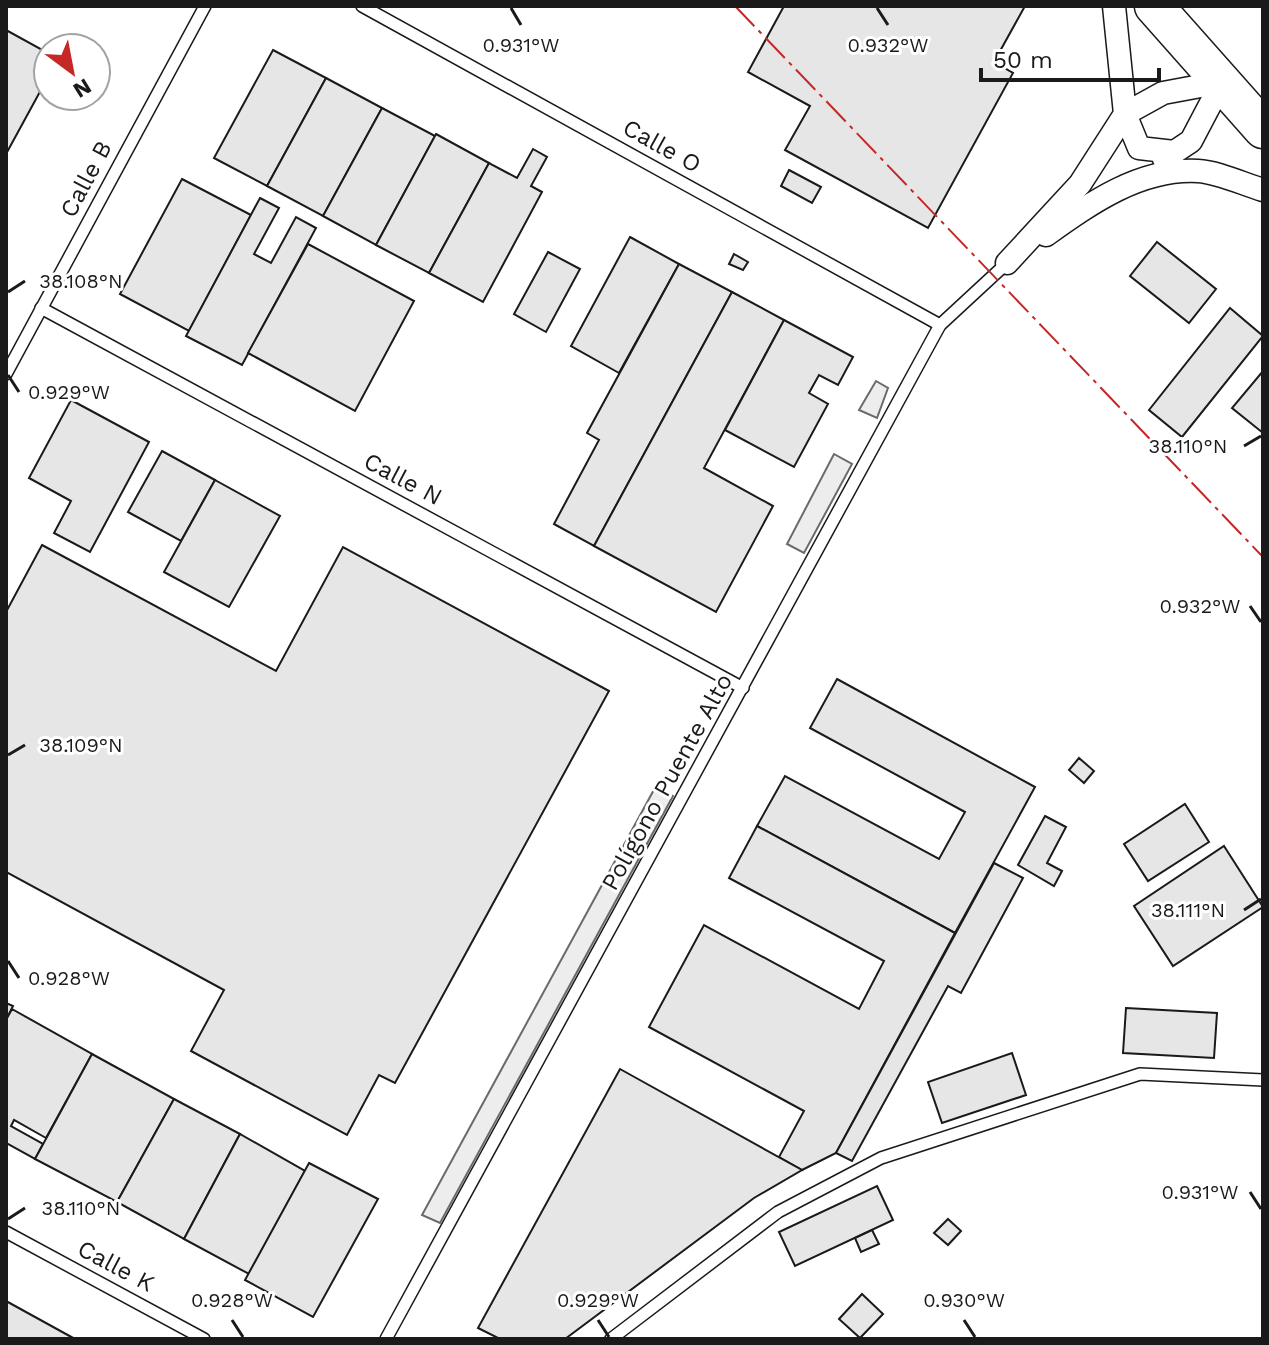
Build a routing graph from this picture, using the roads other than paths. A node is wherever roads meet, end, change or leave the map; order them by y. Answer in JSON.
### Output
{"nodes":[{"id":1,"x":205,"y":6,"type":"edge"},
{"id":2,"x":362,"y":6,"type":"edge"},
{"id":3,"x":1114,"y":6,"type":"edge"},
{"id":4,"x":1154,"y":6,"type":"edge"},
{"id":5,"x":1222,"y":82,"type":"junction"},
{"id":6,"x":1125,"y":114,"type":"junction"},
{"id":7,"x":1263,"y":129,"type":"edge"},
{"id":8,"x":1174,"y":152,"type":"junction"},
{"id":9,"x":1133,"y":180,"type":"junction"},
{"id":10,"x":1263,"y":190,"type":"edge"},
{"id":11,"x":1007,"y":263,"type":"junction"},
{"id":12,"x":41,"y":308,"type":"junction"},
{"id":13,"x":940,"y":325,"type":"junction"},
{"id":14,"x":6,"y":374,"type":"edge"},
{"id":15,"x":743,"y":688,"type":"junction"},
{"id":16,"x":1263,"y":1080,"type":"edge"},
{"id":17,"x":6,"y":1232,"type":"edge"},
{"id":18,"x":204,"y":1339,"type":"edge"},
{"id":19,"x":386,"y":1339,"type":"edge"},
{"id":20,"x":611,"y":1339,"type":"edge"}],
"edges":[{"from":1,"to":12,"type":"lane","name":"Calle B"},
{"from":2,"to":13,"type":"lane","name":"Calle O"},
{"from":3,"to":6,"type":"street"},
{"from":4,"to":5,"type":"highway"},
{"from":5,"to":6,"type":"street"},
{"from":5,"to":7,"type":"highway"},
{"from":5,"to":8,"type":"street"},
{"from":6,"to":8,"type":"street"},
{"from":6,"to":11,"type":"street"},
{"from":8,"to":9,"type":"street"},
{"from":9,"to":10,"type":"street"},
{"from":9,"to":11,"type":"street"},
{"from":11,"to":13,"type":"lane","name":"Polígono Puente Alto"},
{"from":12,"to":14,"type":"lane","name":"Calle B"},
{"from":12,"to":15,"type":"lane","name":"Calle N"},
{"from":13,"to":15,"type":"lane","name":"Polígono Puente Alto"},
{"from":15,"to":19,"type":"lane","name":"Polígono Puente Alto"},
{"from":16,"to":20,"type":"lane"},
{"from":17,"to":18,"type":"lane","name":"Calle K"}]}
